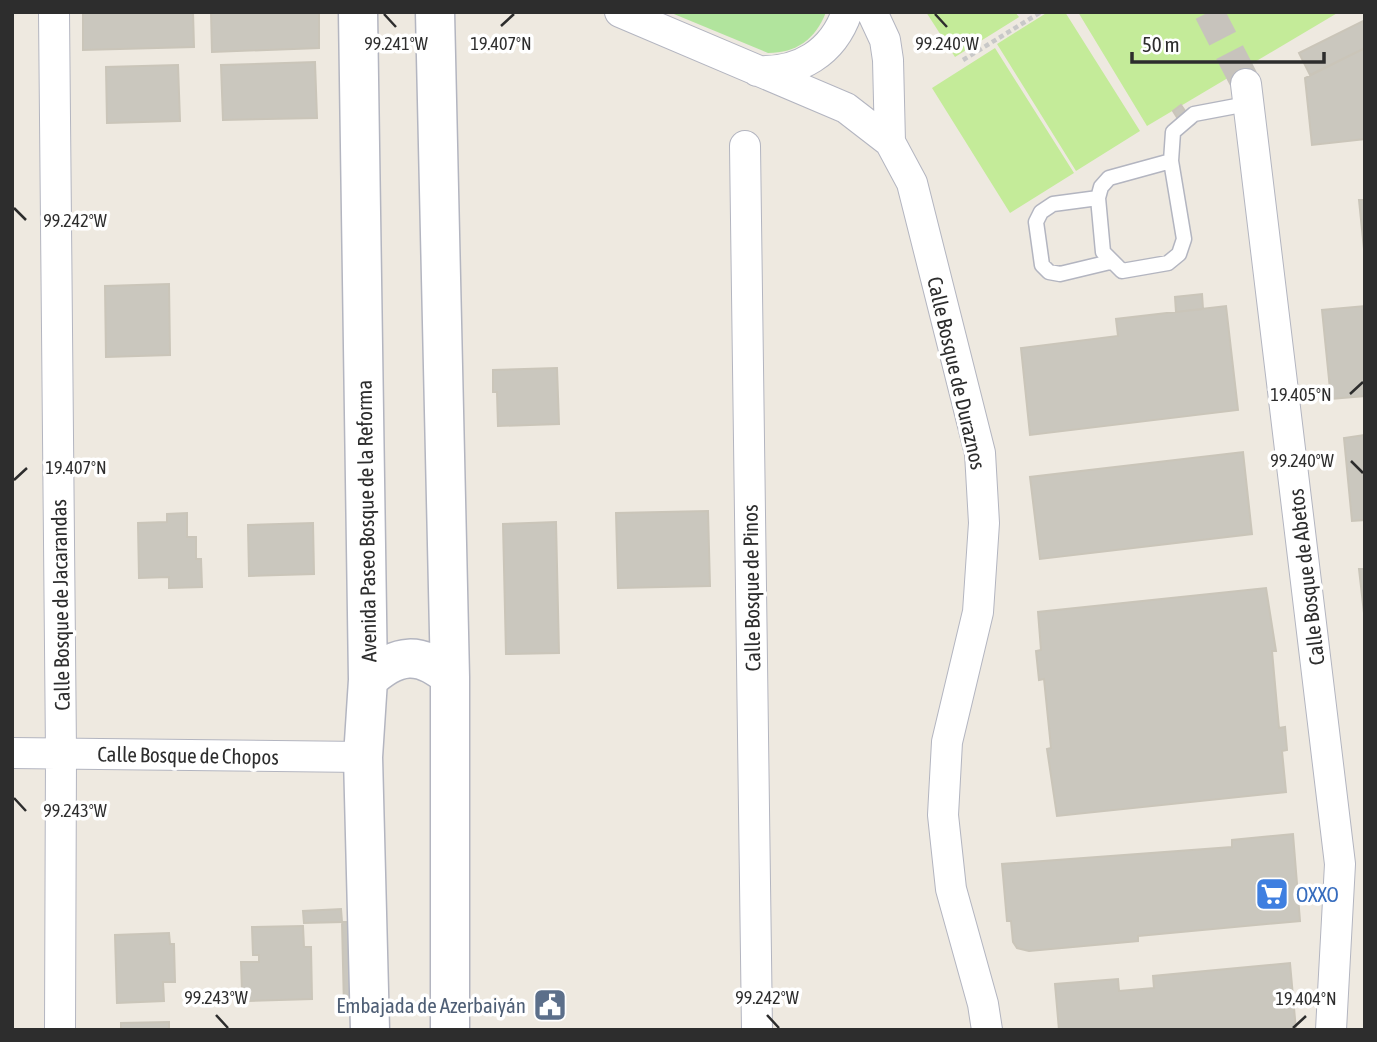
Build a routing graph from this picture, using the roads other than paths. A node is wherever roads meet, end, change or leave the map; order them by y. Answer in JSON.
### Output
{"nodes":[{"id":1,"x":54,"y":12,"type":"edge"},
{"id":2,"x":358,"y":12,"type":"edge"},
{"id":3,"x":620,"y":12,"type":"edge"},
{"id":4,"x":847,"y":12,"type":"edge"},
{"id":5,"x":872,"y":12,"type":"edge"},
{"id":6,"x":439,"y":15,"type":"edge"},
{"id":7,"x":753,"y":71,"type":"junction"},
{"id":8,"x":1246,"y":94,"type":"joint"},
{"id":9,"x":890,"y":142,"type":"junction"},
{"id":10,"x":745,"y":146,"type":"dead end"},
{"id":11,"x":1171,"y":161,"type":"junction"},
{"id":12,"x":1098,"y":198,"type":"junction"},
{"id":13,"x":1110,"y":262,"type":"junction"},
{"id":14,"x":450,"y":677,"type":"junction"},
{"id":15,"x":368,"y":680,"type":"junction"},
{"id":16,"x":12,"y":752,"type":"edge"},
{"id":17,"x":61,"y":753,"type":"junction"},
{"id":18,"x":363,"y":757,"type":"junction"},
{"id":19,"x":60,"y":1030,"type":"edge"},
{"id":20,"x":370,"y":1030,"type":"edge"},
{"id":21,"x":450,"y":1030,"type":"edge"},
{"id":22,"x":757,"y":1030,"type":"edge"},
{"id":23,"x":987,"y":1030,"type":"edge"},
{"id":24,"x":1331,"y":1030,"type":"edge"}],
"edges":[{"from":1,"to":17,"type":"street","name":"Calle Bosque de Jacarandas"},
{"from":2,"to":15,"type":"main road","name":"Avenida Paseo Bosque de la Reforma"},
{"from":3,"to":7,"type":"street"},
{"from":4,"to":7,"type":"street"},
{"from":5,"to":9,"type":"street","name":"Calle Bosque de Duraznos"},
{"from":6,"to":14,"type":"main road"},
{"from":7,"to":9,"type":"street"},
{"from":8,"to":11,"type":"lane"},
{"from":8,"to":24,"type":"street","name":"Calle Bosque de Abetos"},
{"from":9,"to":23,"type":"street","name":"Calle Bosque de Duraznos"},
{"from":10,"to":22,"type":"street","name":"Calle Bosque de Pinos"},
{"from":11,"to":12,"type":"lane"},
{"from":11,"to":13,"type":"lane"},
{"from":12,"to":13,"type":"lane"},
{"from":12,"to":13,"type":"lane"},
{"from":14,"to":15,"type":"main road"},
{"from":14,"to":21,"type":"main road"},
{"from":15,"to":18,"type":"main road","name":"Avenida Paseo Bosque de la Reforma"},
{"from":16,"to":17,"type":"street","name":"Calle Bosque de Chopos"},
{"from":17,"to":18,"type":"street","name":"Calle Bosque de Chopos"},
{"from":17,"to":19,"type":"street","name":"Calle Bosque de Jacarandas"},
{"from":18,"to":20,"type":"main road","name":"Avenida Paseo Bosque de la Reforma"}]}
